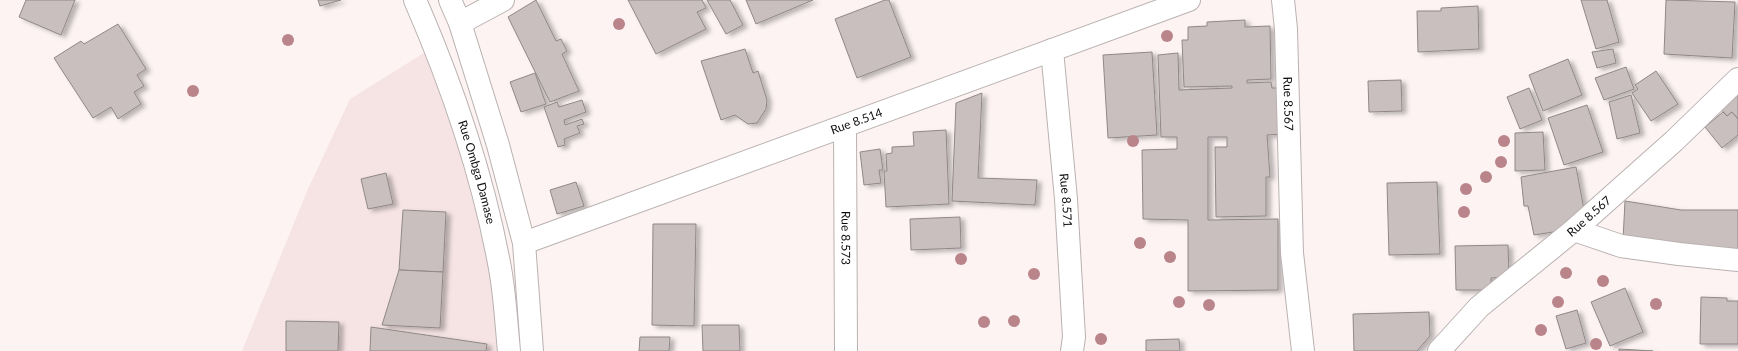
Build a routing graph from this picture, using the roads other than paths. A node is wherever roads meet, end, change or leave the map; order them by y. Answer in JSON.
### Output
{"nodes":[{"id":1,"x":415,"y":0,"type":"edge"},
{"id":2,"x":450,"y":0,"type":"edge"},
{"id":3,"x":503,"y":0,"type":"edge"},
{"id":4,"x":1189,"y":0,"type":"edge"},
{"id":5,"x":1283,"y":0,"type":"edge"},
{"id":6,"x":460,"y":23,"type":"junction"},
{"id":7,"x":1052,"y":50,"type":"junction"},
{"id":8,"x":1738,"y":79,"type":"edge"},
{"id":9,"x":845,"y":126,"type":"junction"},
{"id":10,"x":1574,"y":230,"type":"junction"},
{"id":11,"x":524,"y":243,"type":"junction"},
{"id":12,"x":1738,"y":260,"type":"edge"},
{"id":13,"x":509,"y":351,"type":"edge"},
{"id":14,"x":532,"y":351,"type":"edge"},
{"id":15,"x":846,"y":351,"type":"edge"},
{"id":16,"x":1072,"y":351,"type":"edge"},
{"id":17,"x":1303,"y":351,"type":"edge"},
{"id":18,"x":1439,"y":351,"type":"edge"}],
"edges":[{"from":1,"to":13,"type":"street","name":"Rue Ombga Damase"},
{"from":2,"to":6,"type":"street"},
{"from":3,"to":6,"type":"street"},
{"from":4,"to":7,"type":"street","name":"Rue 8.514"},
{"from":5,"to":17,"type":"street","name":"Rue 8.567"},
{"from":6,"to":11,"type":"street"},
{"from":7,"to":9,"type":"street","name":"Rue 8.514"},
{"from":7,"to":16,"type":"street","name":"Rue 8.571"},
{"from":8,"to":10,"type":"street","name":"Rue 8.567"},
{"from":9,"to":11,"type":"street","name":"Rue 8.514"},
{"from":9,"to":15,"type":"street","name":"Rue 8.573"},
{"from":10,"to":12,"type":"street"},
{"from":10,"to":18,"type":"street","name":"Rue 8.567"},
{"from":11,"to":14,"type":"street"}]}
